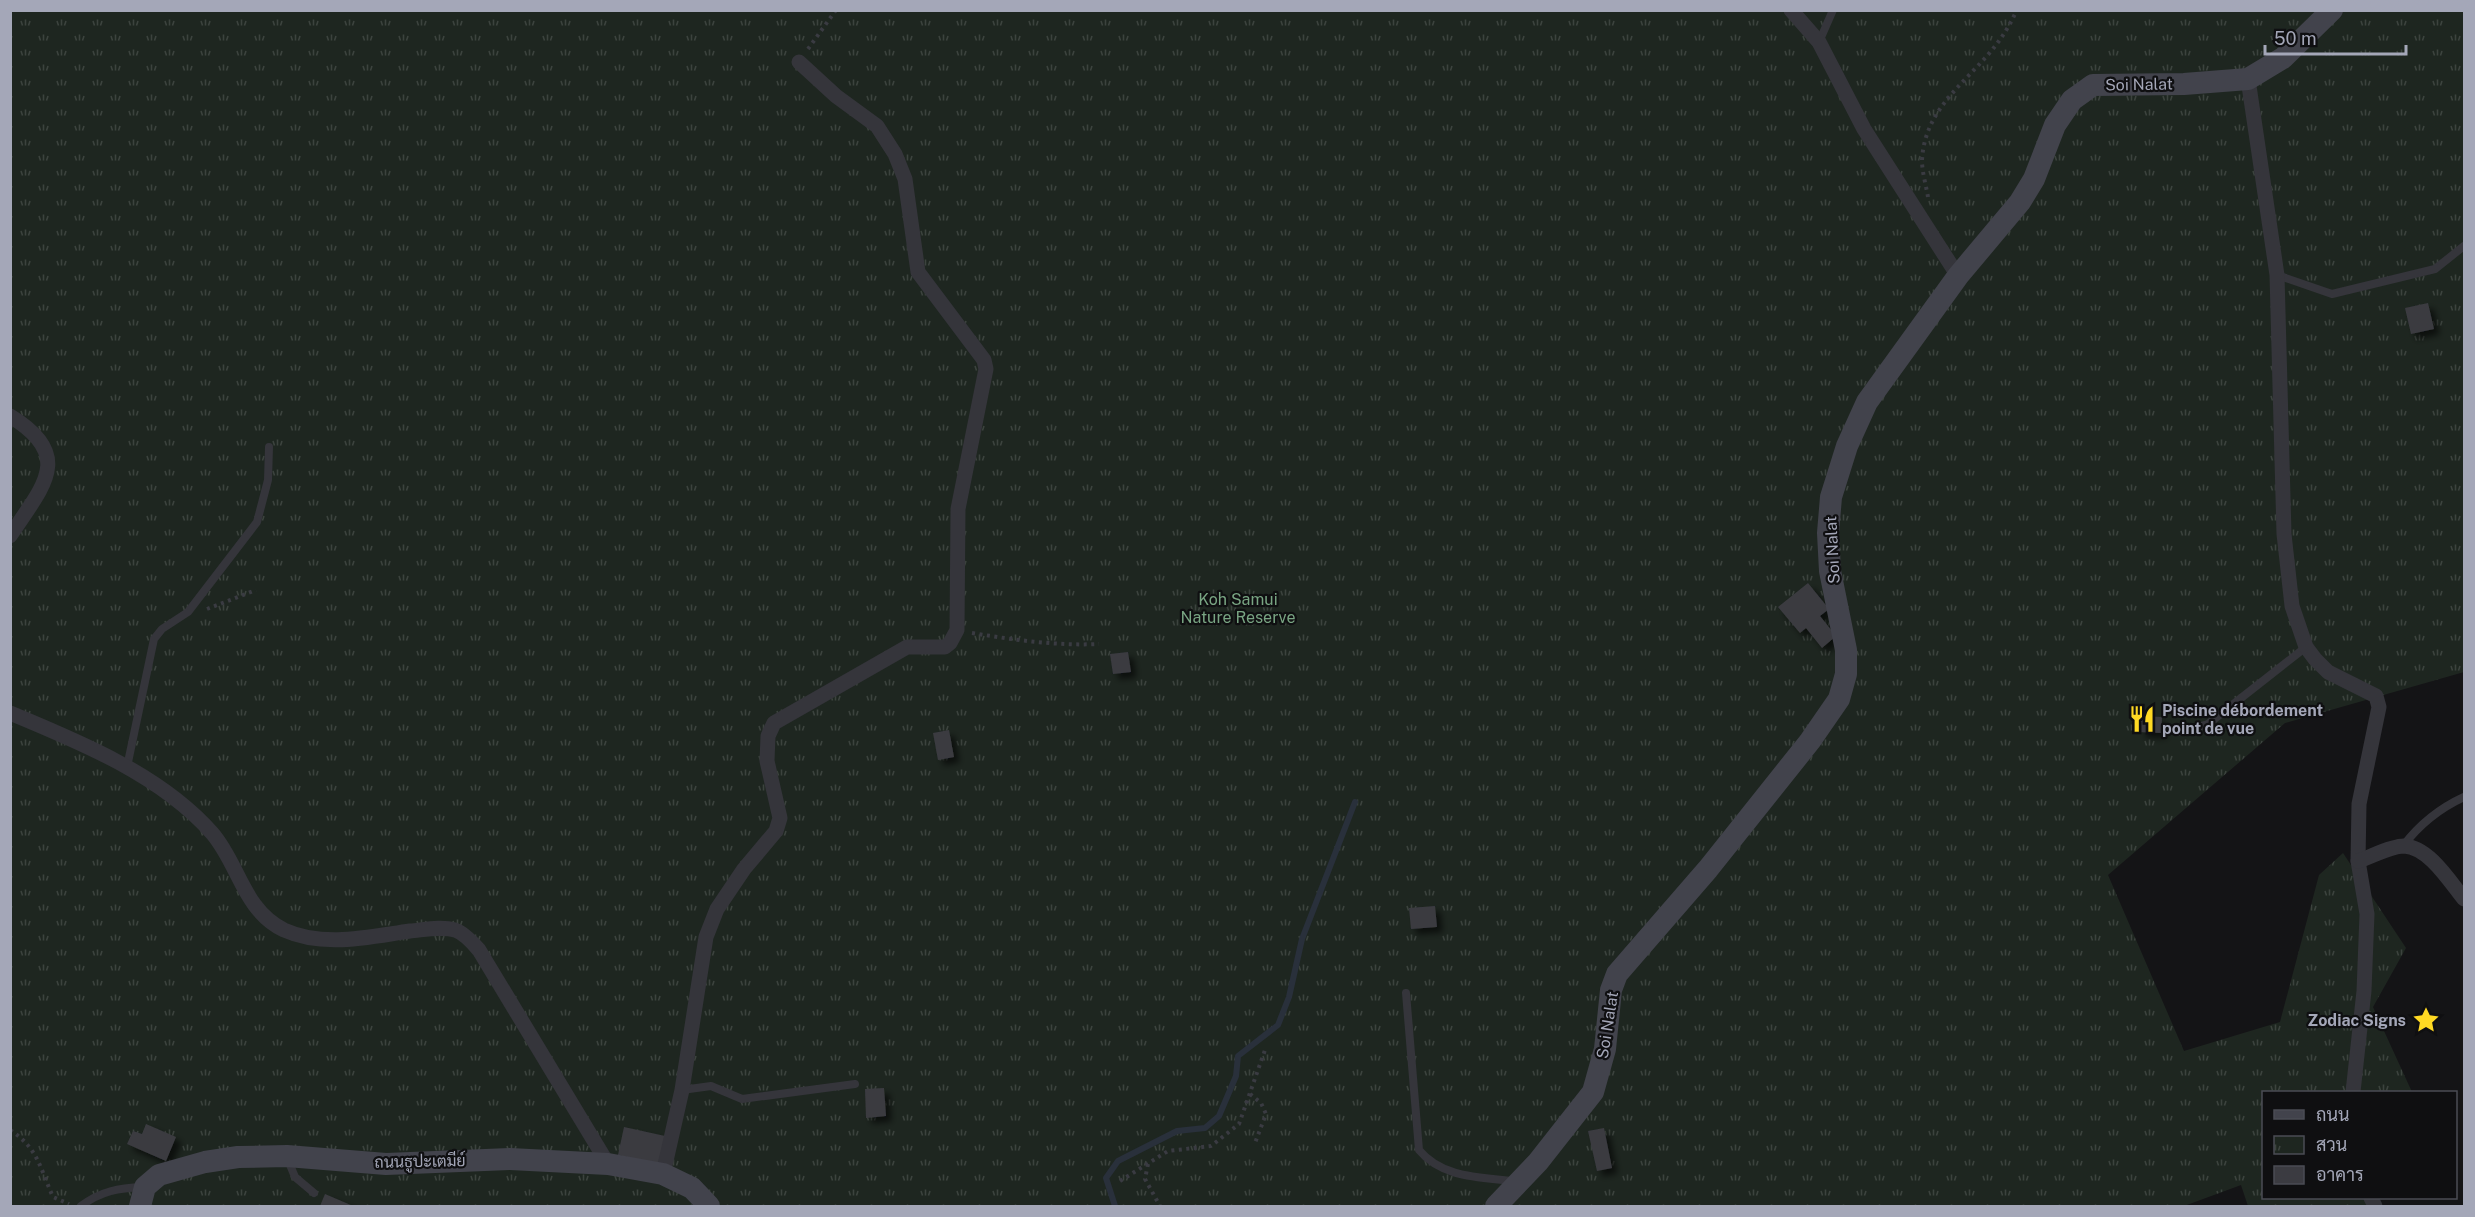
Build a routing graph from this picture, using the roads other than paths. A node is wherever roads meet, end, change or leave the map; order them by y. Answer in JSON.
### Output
{"nodes":[{"id":1,"x":1791,"y":10,"type":"edge"},
{"id":2,"x":1833,"y":10,"type":"edge"},
{"id":3,"x":2332,"y":10,"type":"edge"},
{"id":4,"x":1819,"y":42,"type":"junction"},
{"id":5,"x":799,"y":62,"type":"road end"},
{"id":6,"x":2248,"y":80,"type":"junction"},
{"id":7,"x":2464,"y":246,"type":"edge"},
{"id":8,"x":2277,"y":275,"type":"junction"},
{"id":9,"x":1958,"y":276,"type":"junction"},
{"id":10,"x":10,"y":416,"type":"edge"},
{"id":11,"x":269,"y":447,"type":"dead end"},
{"id":12,"x":10,"y":536,"type":"edge"},
{"id":13,"x":2306,"y":647,"type":"junction"},
{"id":14,"x":10,"y":713,"type":"edge"},
{"id":15,"x":2180,"y":732,"type":"dead end"},
{"id":16,"x":127,"y":767,"type":"junction"},
{"id":17,"x":2464,"y":797,"type":"edge"},
{"id":18,"x":2403,"y":846,"type":"junction"},
{"id":19,"x":2358,"y":861,"type":"junction"},
{"id":20,"x":2464,"y":898,"type":"edge"},
{"id":21,"x":1406,"y":993,"type":"dead end"},
{"id":22,"x":855,"y":1084,"type":"dead end"},
{"id":23,"x":682,"y":1090,"type":"junction"},
{"id":24,"x":2353,"y":1091,"type":"edge"},
{"id":25,"x":287,"y":1156,"type":"junction"},
{"id":26,"x":608,"y":1164,"type":"junction"},
{"id":27,"x":663,"y":1174,"type":"junction"},
{"id":28,"x":1518,"y":1182,"type":"junction"},
{"id":29,"x":314,"y":1193,"type":"dead end"},
{"id":30,"x":142,"y":1197,"type":"edge"},
{"id":31,"x":80,"y":1206,"type":"edge"},
{"id":32,"x":709,"y":1206,"type":"edge"},
{"id":33,"x":1496,"y":1206,"type":"edge"}],
"edges":[{"from":1,"to":4,"type":"street"},
{"from":2,"to":4,"type":"lane"},
{"from":3,"to":6,"type":"street","name":"Soi Nalat"},
{"from":4,"to":9,"type":"street"},
{"from":5,"to":23,"type":"street"},
{"from":6,"to":8,"type":"street"},
{"from":6,"to":9,"type":"street","name":"Soi Nalat"},
{"from":7,"to":8,"type":"lane"},
{"from":8,"to":13,"type":"street"},
{"from":9,"to":28,"type":"street","name":"Soi Nalat"},
{"from":10,"to":12,"type":"street"},
{"from":11,"to":16,"type":"lane"},
{"from":13,"to":15,"type":"lane"},
{"from":13,"to":19,"type":"street"},
{"from":14,"to":16,"type":"street"},
{"from":16,"to":26,"type":"street"},
{"from":17,"to":18,"type":"lane"},
{"from":18,"to":19,"type":"street"},
{"from":18,"to":20,"type":"street"},
{"from":19,"to":24,"type":"street"},
{"from":21,"to":28,"type":"lane"},
{"from":22,"to":23,"type":"lane"},
{"from":23,"to":27,"type":"street"},
{"from":25,"to":26,"type":"street","name":"ถนนธูปะเตมีย์"},
{"from":25,"to":29,"type":"lane"},
{"from":25,"to":30,"type":"street","name":"ถนนธูปะเตมีย์"},
{"from":26,"to":27,"type":"street","name":"ถนนธูปะเตมีย์"},
{"from":27,"to":32,"type":"street","name":"ถนนธูปะเตมีย์"},
{"from":28,"to":33,"type":"street","name":"Soi Nalat"},
{"from":30,"to":31,"type":"lane"}]}
